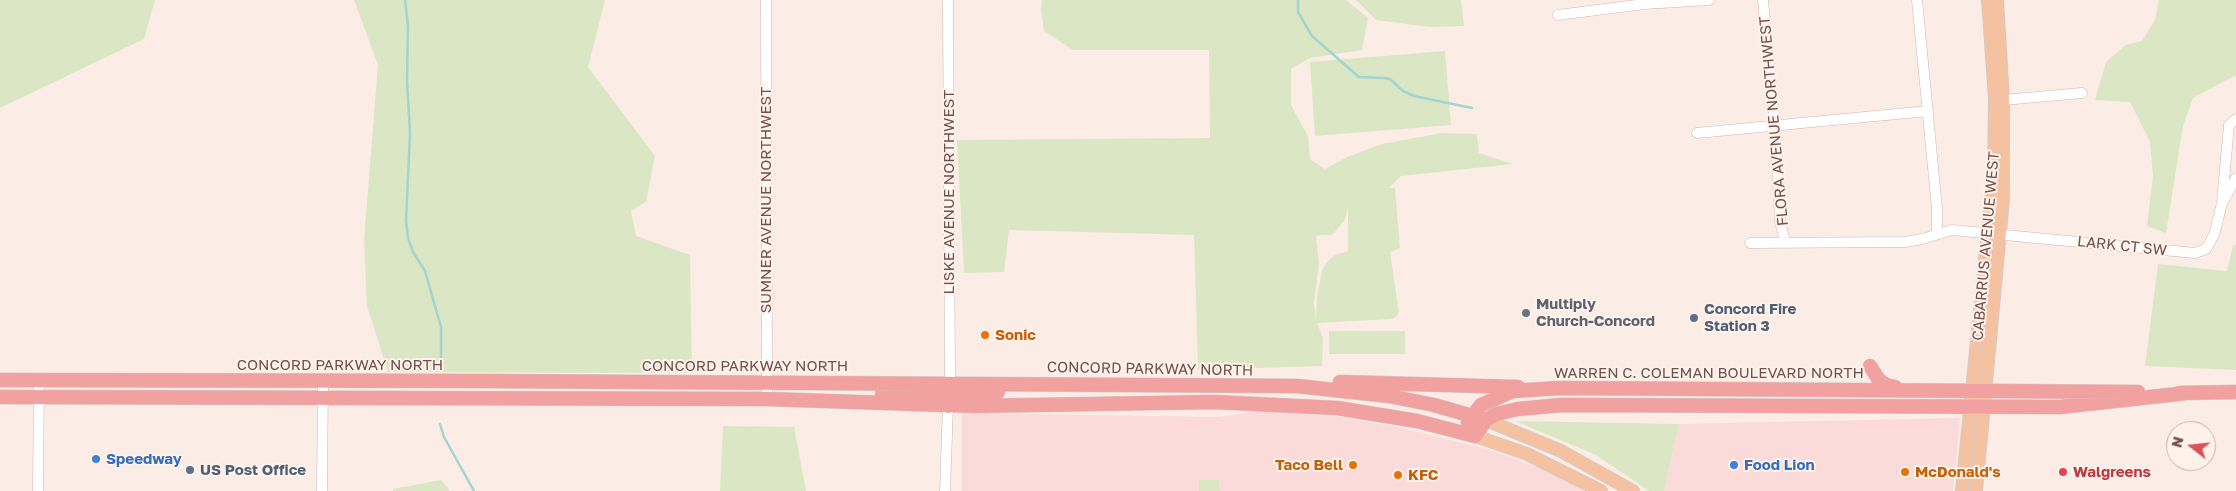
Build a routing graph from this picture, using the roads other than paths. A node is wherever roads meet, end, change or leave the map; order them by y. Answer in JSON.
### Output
{"nodes":[{"id":1,"x":766,"y":0,"type":"edge"},
{"id":2,"x":948,"y":0,"type":"edge"},
{"id":3,"x":1709,"y":0,"type":"edge"},
{"id":4,"x":1763,"y":0,"type":"edge"},
{"id":5,"x":1917,"y":0,"type":"edge"},
{"id":6,"x":1988,"y":0,"type":"edge"},
{"id":7,"x":1997,"y":0,"type":"edge"},
{"id":8,"x":1624,"y":4,"type":"edge"},
{"id":9,"x":1558,"y":15,"type":"dead end"},
{"id":10,"x":1993,"y":64,"type":"junction"},
{"id":11,"x":2082,"y":93,"type":"dead end"},
{"id":12,"x":2004,"y":100,"type":"junction"},
{"id":13,"x":1928,"y":111,"type":"junction"},
{"id":14,"x":2236,"y":119,"type":"edge"},
{"id":15,"x":1775,"y":125,"type":"junction"},
{"id":16,"x":1697,"y":133,"type":"dead end"},
{"id":17,"x":2236,"y":178,"type":"edge"},
{"id":18,"x":2222,"y":203,"type":"junction"},
{"id":19,"x":1937,"y":234,"type":"junction"},
{"id":20,"x":1995,"y":234,"type":"junction"},
{"id":21,"x":1785,"y":242,"type":"junction"},
{"id":22,"x":1750,"y":243,"type":"dead end"},
{"id":23,"x":0,"y":380,"type":"edge"},
{"id":24,"x":39,"y":380,"type":"junction"},
{"id":25,"x":323,"y":381,"type":"junction"},
{"id":26,"x":767,"y":383,"type":"junction"},
{"id":27,"x":950,"y":383,"type":"junction"},
{"id":28,"x":1083,"y":384,"type":"junction"},
{"id":29,"x":1167,"y":385,"type":"junction"},
{"id":30,"x":1297,"y":386,"type":"junction"},
{"id":31,"x":1559,"y":388,"type":"junction"},
{"id":32,"x":1690,"y":388,"type":"junction"},
{"id":33,"x":1848,"y":389,"type":"junction"},
{"id":34,"x":1908,"y":390,"type":"junction"},
{"id":35,"x":1979,"y":390,"type":"junction"},
{"id":36,"x":2236,"y":392,"type":"edge"},
{"id":37,"x":2187,"y":393,"type":"junction"},
{"id":38,"x":0,"y":397,"type":"edge"},
{"id":39,"x":39,"y":397,"type":"junction"},
{"id":40,"x":322,"y":398,"type":"junction"},
{"id":41,"x":767,"y":399,"type":"junction"},
{"id":42,"x":862,"y":401,"type":"junction"},
{"id":43,"x":1167,"y":403,"type":"junction"},
{"id":44,"x":948,"y":406,"type":"junction"},
{"id":45,"x":1690,"y":406,"type":"junction"},
{"id":46,"x":1977,"y":408,"type":"junction"},
{"id":47,"x":1471,"y":416,"type":"junction"},
{"id":48,"x":1486,"y":420,"type":"junction"},
{"id":49,"x":1469,"y":434,"type":"junction"},
{"id":50,"x":38,"y":491,"type":"edge"},
{"id":51,"x":322,"y":491,"type":"edge"},
{"id":52,"x":944,"y":491,"type":"edge"},
{"id":53,"x":1601,"y":491,"type":"edge"},
{"id":54,"x":1633,"y":491,"type":"edge"},
{"id":55,"x":1962,"y":491,"type":"edge"},
{"id":56,"x":1976,"y":491,"type":"edge"}],
"edges":[{"from":1,"to":26,"type":"street","name":"SUMNER AVENUE NORTHWEST"},
{"from":2,"to":27,"type":"street","name":"LISKE AVENUE NORTHWEST"},
{"from":3,"to":8,"type":"street"},
{"from":4,"to":15,"type":"street","name":"FLORA AVENUE NORTHWEST"},
{"from":5,"to":13,"type":"street"},
{"from":6,"to":10,"type":"main road","name":"CABARRUS AVENUE WEST"},
{"from":7,"to":12,"type":"main road","name":"CABARRUS AVENUE WEST"},
{"from":8,"to":9,"type":"street"},
{"from":10,"to":12,"type":"street"},
{"from":10,"to":20,"type":"main road","name":"CABARRUS AVENUE WEST"},
{"from":11,"to":12,"type":"street"},
{"from":12,"to":20,"type":"main road","name":"CABARRUS AVENUE WEST"},
{"from":13,"to":15,"type":"street"},
{"from":13,"to":19,"type":"street"},
{"from":14,"to":18,"type":"street","name":"LARK CT SW"},
{"from":15,"to":16,"type":"street"},
{"from":15,"to":21,"type":"street","name":"FLORA AVENUE NORTHWEST"},
{"from":17,"to":18,"type":"street","name":"LARK CT SW"},
{"from":18,"to":20,"type":"street","name":"LARK CT SW"},
{"from":19,"to":20,"type":"street","name":"LARK CT SW"},
{"from":19,"to":21,"type":"street","name":"LARK CT SW"},
{"from":20,"to":35,"type":"main road","name":"CABARRUS AVENUE WEST"},
{"from":21,"to":22,"type":"street","name":"LARK CT SW"},
{"from":23,"to":24,"type":"highway","name":"CONCORD PARKWAY NORTH"},
{"from":24,"to":25,"type":"highway","name":"CONCORD PARKWAY NORTH"},
{"from":24,"to":39,"type":"street"},
{"from":25,"to":26,"type":"highway","name":"CONCORD PARKWAY NORTH"},
{"from":25,"to":40,"type":"street"},
{"from":26,"to":27,"type":"highway","name":"CONCORD PARKWAY NORTH"},
{"from":26,"to":41,"type":"street","name":"SUMNER AVENUE NORTHWEST"},
{"from":27,"to":28,"type":"highway","name":"CONCORD PARKWAY NORTH"},
{"from":27,"to":42,"type":"highway"},
{"from":28,"to":29,"type":"highway","name":"CONCORD PARKWAY NORTH"},
{"from":28,"to":44,"type":"highway"},
{"from":29,"to":30,"type":"highway","name":"CONCORD PARKWAY NORTH"},
{"from":29,"to":43,"type":"highway"},
{"from":30,"to":31,"type":"highway"},
{"from":30,"to":47,"type":"highway","name":"CONCORD PARKWAY NORTH"},
{"from":31,"to":32,"type":"highway","name":"WARREN C. COLEMAN BOULEVARD NORTH"},
{"from":31,"to":47,"type":"highway","name":"WARREN C. COLEMAN BOULEVARD NORTH"},
{"from":32,"to":33,"type":"highway","name":"WARREN C. COLEMAN BOULEVARD NORTH"},
{"from":32,"to":45,"type":"highway"},
{"from":33,"to":34,"type":"highway","name":"WARREN C. COLEMAN BOULEVARD NORTH"},
{"from":33,"to":34,"type":"highway"},
{"from":34,"to":35,"type":"highway","name":"WARREN C. COLEMAN BOULEVARD NORTH"},
{"from":35,"to":37,"type":"highway","name":"WARREN C. COLEMAN BOULEVARD NORTH"},
{"from":35,"to":46,"type":"main road","name":"CABARRUS AVENUE WEST"},
{"from":36,"to":37,"type":"highway"},
{"from":37,"to":46,"type":"highway"},
{"from":38,"to":39,"type":"highway"},
{"from":39,"to":40,"type":"highway"},
{"from":39,"to":50,"type":"street"},
{"from":40,"to":41,"type":"highway"},
{"from":40,"to":51,"type":"street"},
{"from":41,"to":42,"type":"highway"},
{"from":42,"to":44,"type":"highway"},
{"from":43,"to":44,"type":"highway"},
{"from":43,"to":49,"type":"highway"},
{"from":44,"to":52,"type":"street"},
{"from":45,"to":46,"type":"highway"},
{"from":45,"to":48,"type":"highway"},
{"from":46,"to":55,"type":"main road","name":"CABARRUS AVENUE WEST"},
{"from":46,"to":56,"type":"main road","name":"CABARRUS AVENUE WEST"},
{"from":47,"to":48,"type":"highway","name":"CONCORD PARKWAY NORTH"},
{"from":47,"to":49,"type":"highway","name":"WARREN C. COLEMAN BOULEVARD NORTH"},
{"from":48,"to":49,"type":"highway"},
{"from":48,"to":54,"type":"main road"},
{"from":49,"to":53,"type":"main road"}]}
